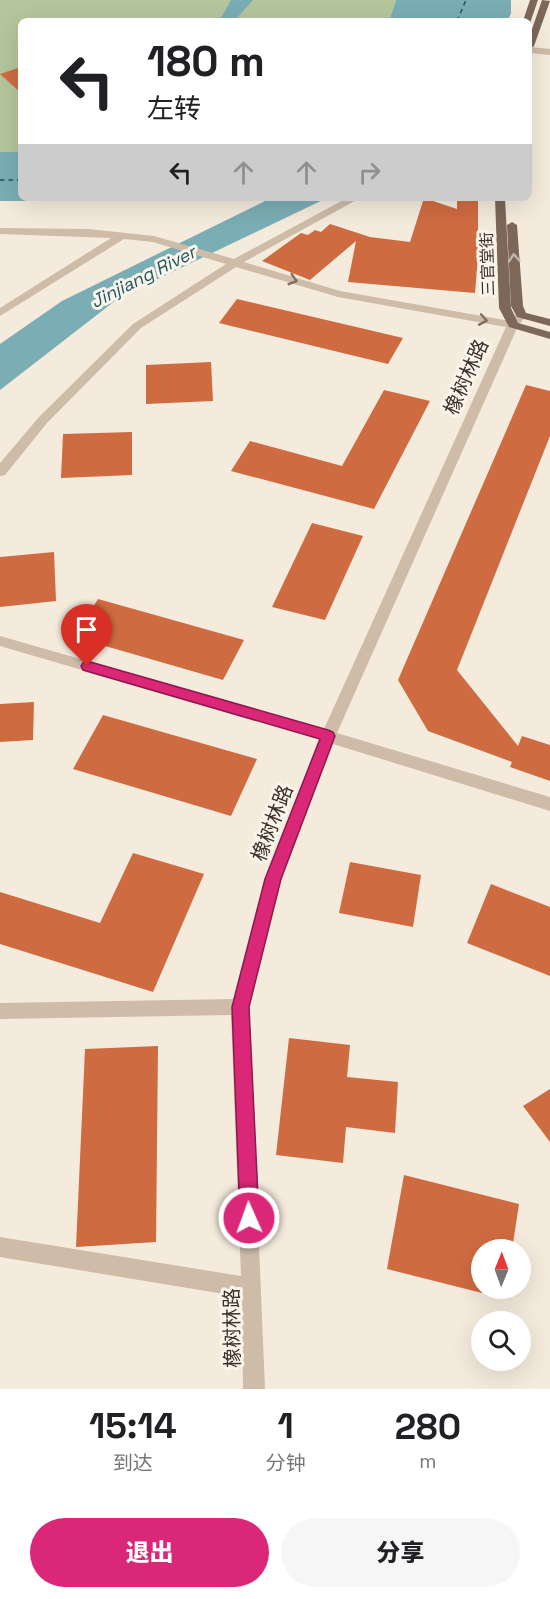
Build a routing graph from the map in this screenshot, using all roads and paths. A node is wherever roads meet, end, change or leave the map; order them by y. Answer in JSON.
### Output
{"nodes":[{"id":1,"x":534,"y":0,"type":"edge"},
{"id":2,"x":546,"y":0,"type":"edge"},
{"id":3,"x":528,"y":18,"type":"edge"},
{"id":4,"x":532,"y":42,"type":"edge"},
{"id":5,"x":532,"y":48,"type":"edge"},
{"id":6,"x":550,"y":52,"type":"edge"},
{"id":7,"x":349,"y":201,"type":"edge"},
{"id":8,"x":500,"y":201,"type":"edge"},
{"id":9,"x":510,"y":201,"type":"edge"},
{"id":10,"x":0,"y":231,"type":"edge"},
{"id":11,"x":123,"y":234,"type":"junction"},
{"id":12,"x":237,"y":262,"type":"junction"},
{"id":13,"x":0,"y":313,"type":"edge"},
{"id":14,"x":517,"y":320,"type":"junction"},
{"id":15,"x":550,"y":323,"type":"edge"},
{"id":16,"x":550,"y":336,"type":"edge"},
{"id":17,"x":0,"y":472,"type":"edge"},
{"id":18,"x":0,"y":641,"type":"edge"},
{"id":19,"x":328,"y":736,"type":"junction"},
{"id":20,"x":550,"y":804,"type":"edge"},
{"id":21,"x":240,"y":1007,"type":"junction"},
{"id":22,"x":0,"y":1011,"type":"edge"},
{"id":23,"x":0,"y":1247,"type":"edge"},
{"id":24,"x":252,"y":1288,"type":"junction"},
{"id":25,"x":254,"y":1389,"type":"edge"}],
"edges":[{"from":1,"to":3,"type":"main road"},
{"from":2,"to":4,"type":"main road"},
{"from":5,"to":6,"type":"street"},
{"from":7,"to":12,"type":"street"},
{"from":8,"to":14,"type":"main road","name":"三官堂街"},
{"from":14,"to":9,"type":"main road","one_way":true},
{"from":10,"to":11,"type":"street"},
{"from":11,"to":12,"type":"street"},
{"from":11,"to":13,"type":"street"},
{"from":12,"to":14,"type":"street","one_way":true},
{"from":12,"to":17,"type":"street"},
{"from":14,"to":15,"type":"main road"},
{"from":14,"to":16,"type":"main road"},
{"from":14,"to":19,"type":"street","name":"橡树林路"},
{"from":18,"to":19,"type":"street"},
{"from":19,"to":20,"type":"street"},
{"from":19,"to":21,"type":"street","name":"橡树林路"},
{"from":21,"to":22,"type":"street"},
{"from":21,"to":24,"type":"street","name":"橡树林路"},
{"from":23,"to":24,"type":"street"},
{"from":24,"to":25,"type":"street","name":"橡树林路"}]}
